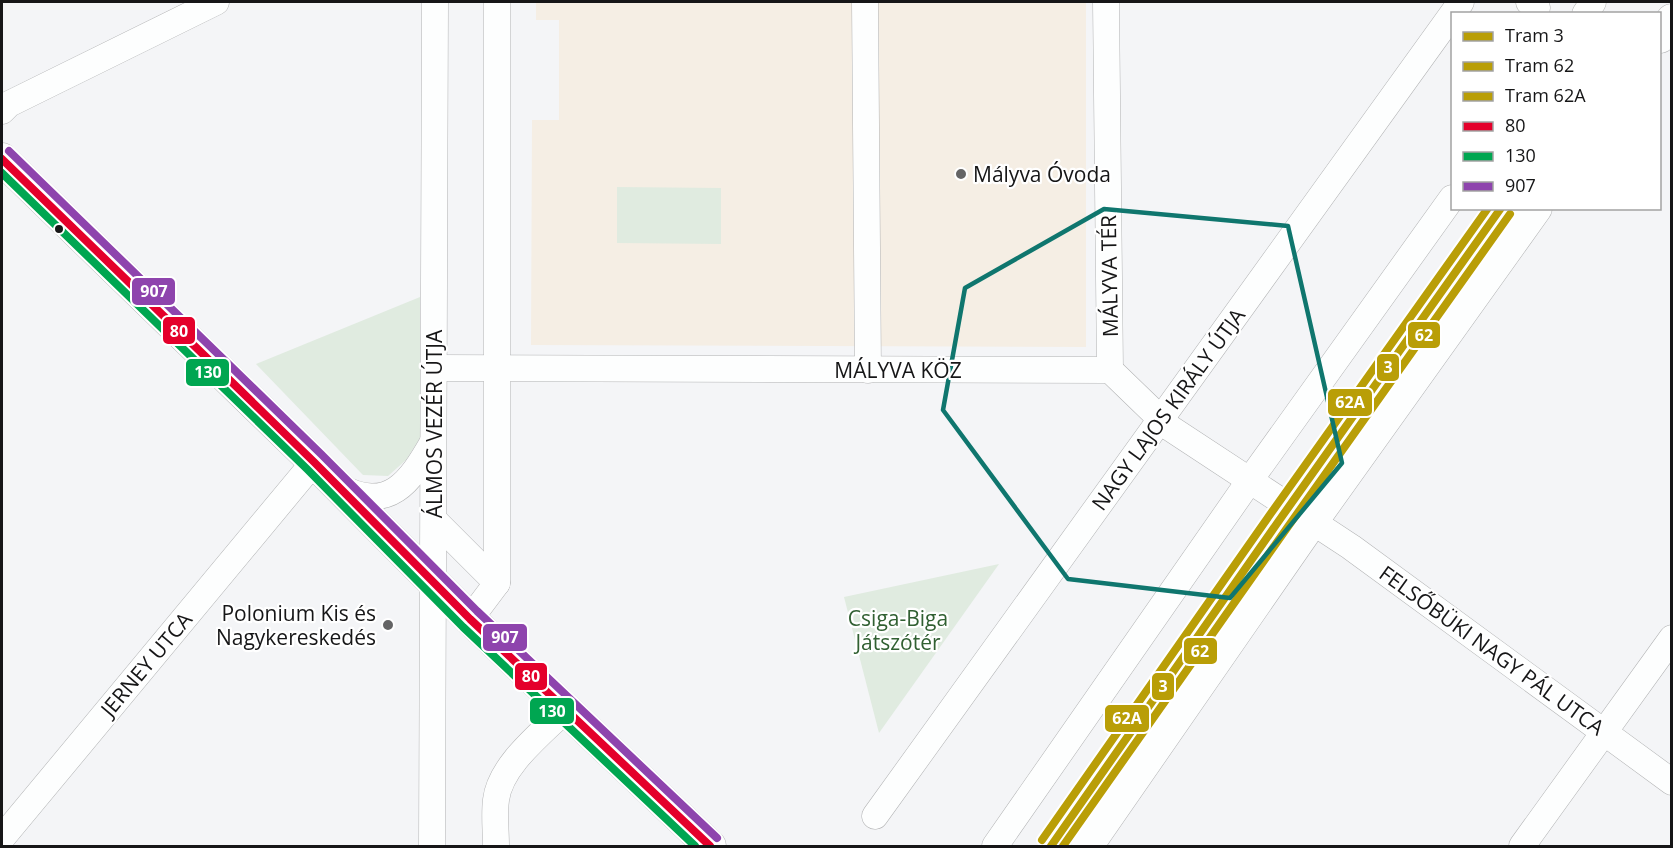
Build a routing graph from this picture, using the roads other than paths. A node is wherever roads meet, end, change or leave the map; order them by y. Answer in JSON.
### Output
{"nodes":[{"id":1,"x":216,"y":2,"type":"edge"},
{"id":2,"x":435,"y":2,"type":"edge"},
{"id":3,"x":497,"y":2,"type":"edge"},
{"id":4,"x":865,"y":2,"type":"edge"},
{"id":5,"x":1106,"y":2,"type":"edge"},
{"id":6,"x":1451,"y":16,"type":"edge"},
{"id":7,"x":1671,"y":20,"type":"edge"},
{"id":8,"x":1661,"y":34,"type":"edge"},
{"id":9,"x":2,"y":111,"type":"edge"},
{"id":10,"x":2,"y":159,"type":"edge"},
{"id":11,"x":1451,"y":199,"type":"edge"},
{"id":12,"x":1535,"y":210,"type":"edge"},
{"id":13,"x":434,"y":368,"type":"junction"},
{"id":14,"x":498,"y":368,"type":"junction"},
{"id":15,"x":868,"y":370,"type":"junction"},
{"id":16,"x":1110,"y":370,"type":"junction"},
{"id":17,"x":1161,"y":419,"type":"junction"},
{"id":18,"x":434,"y":442,"type":"junction"},
{"id":19,"x":314,"y":462,"type":"junction"},
{"id":20,"x":1250,"y":480,"type":"junction"},
{"id":21,"x":337,"y":485,"type":"junction"},
{"id":22,"x":434,"y":520,"type":"junction"},
{"id":23,"x":1313,"y":520,"type":"junction"},
{"id":24,"x":433,"y":582,"type":"junction"},
{"id":25,"x":497,"y":583,"type":"junction"},
{"id":26,"x":470,"y":619,"type":"junction"},
{"id":27,"x":1671,"y":638,"type":"edge"},
{"id":28,"x":566,"y":709,"type":"junction"},
{"id":29,"x":1604,"y":732,"type":"junction"},
{"id":30,"x":1671,"y":782,"type":"edge"},
{"id":31,"x":875,"y":816,"type":"dead end"},
{"id":32,"x":2,"y":838,"type":"edge"},
{"id":33,"x":432,"y":846,"type":"edge"},
{"id":34,"x":496,"y":846,"type":"edge"},
{"id":35,"x":710,"y":846,"type":"edge"},
{"id":36,"x":995,"y":846,"type":"edge"},
{"id":37,"x":1087,"y":846,"type":"edge"},
{"id":38,"x":1522,"y":846,"type":"edge"}],
"edges":[{"from":1,"to":9,"type":"street"},
{"from":2,"to":13,"type":"street","name":"ÁLMOS VEZÉR ÚTJA"},
{"from":3,"to":14,"type":"street"},
{"from":4,"to":15,"type":"street"},
{"from":5,"to":16,"type":"street","name":"MÁLYVA TÉR"},
{"from":6,"to":17,"type":"street","name":"NAGY LAJOS KIRÁLY ÚTJA"},
{"from":7,"to":8,"type":"main road"},
{"from":10,"to":19,"type":"main road"},
{"from":11,"to":20,"type":"street"},
{"from":12,"to":23,"type":"main road"},
{"from":13,"to":14,"type":"street","name":"MÁLYVA KÖZ"},
{"from":13,"to":18,"type":"street","name":"ÁLMOS VEZÉR ÚTJA"},
{"from":14,"to":15,"type":"street","name":"MÁLYVA KÖZ"},
{"from":14,"to":25,"type":"street"},
{"from":15,"to":16,"type":"street","name":"MÁLYVA KÖZ"},
{"from":16,"to":17,"type":"street"},
{"from":17,"to":20,"type":"street"},
{"from":17,"to":31,"type":"street","name":"NAGY LAJOS KIRÁLY ÚTJA"},
{"from":18,"to":21,"type":"street"},
{"from":18,"to":22,"type":"street","name":"ÁLMOS VEZÉR ÚTJA"},
{"from":19,"to":21,"type":"main road"},
{"from":19,"to":32,"type":"street","name":"JERNEY UTCA"},
{"from":20,"to":23,"type":"street"},
{"from":20,"to":36,"type":"street"},
{"from":21,"to":24,"type":"main road"},
{"from":22,"to":24,"type":"street","name":"ÁLMOS VEZÉR ÚTJA"},
{"from":22,"to":25,"type":"street"},
{"from":23,"to":29,"type":"street","name":"FELSŐBÜKI NAGY PÁL UTCA"},
{"from":23,"to":37,"type":"main road"},
{"from":24,"to":26,"type":"main road"},
{"from":24,"to":33,"type":"street","name":"ÁLMOS VEZÉR ÚTJA"},
{"from":25,"to":26,"type":"street"},
{"from":26,"to":28,"type":"main road"},
{"from":27,"to":29,"type":"street"},
{"from":28,"to":34,"type":"street"},
{"from":28,"to":35,"type":"main road"},
{"from":29,"to":30,"type":"street","name":"FELSŐBÜKI NAGY PÁL UTCA"},
{"from":29,"to":38,"type":"street"}]}
